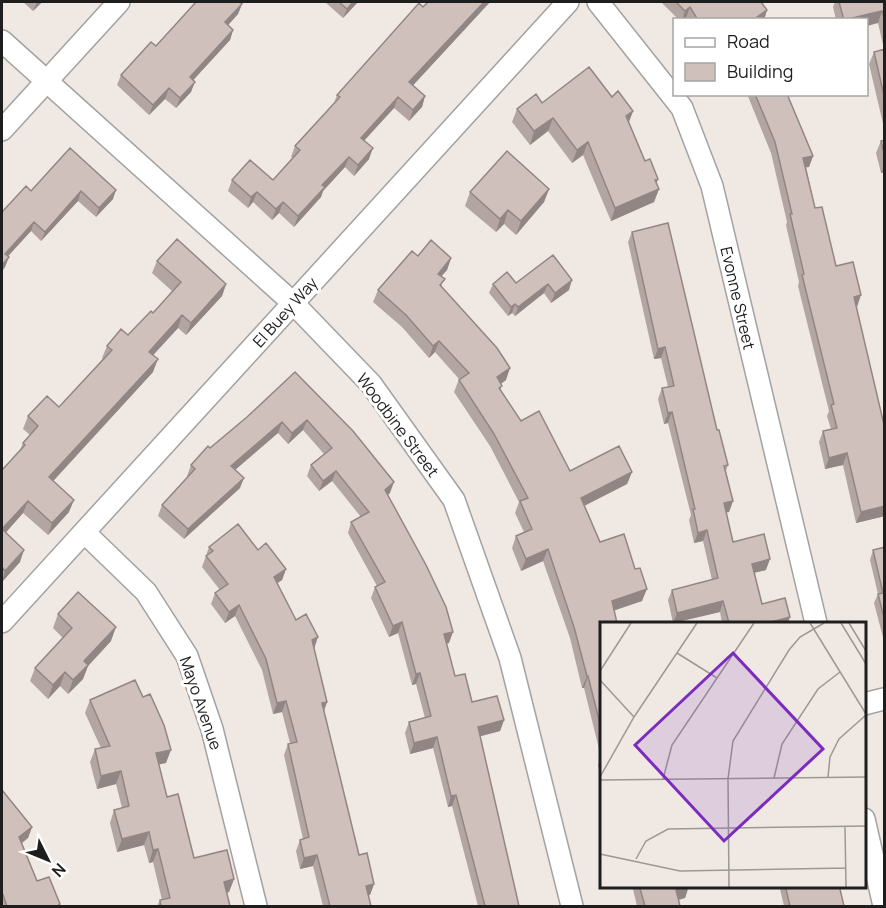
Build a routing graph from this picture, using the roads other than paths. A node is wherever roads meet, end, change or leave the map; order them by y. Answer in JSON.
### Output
{"nodes":[{"id":1,"x":119,"y":2,"type":"edge"},
{"id":2,"x":568,"y":2,"type":"edge"},
{"id":3,"x":598,"y":2,"type":"edge"},
{"id":4,"x":2,"y":41,"type":"edge"},
{"id":5,"x":46,"y":81,"type":"junction"},
{"id":6,"x":2,"y":130,"type":"edge"},
{"id":7,"x":293,"y":303,"type":"junction"},
{"id":8,"x":84,"y":532,"type":"junction"},
{"id":9,"x":2,"y":622,"type":"edge"},
{"id":10,"x":816,"y":622,"type":"edge"},
{"id":11,"x":885,"y":699,"type":"edge"},
{"id":12,"x":865,"y":704,"type":"edge"},
{"id":13,"x":865,"y":823,"type":"edge"},
{"id":14,"x":256,"y":906,"type":"edge"},
{"id":15,"x":572,"y":906,"type":"edge"},
{"id":16,"x":884,"y":906,"type":"edge"}],
"edges":[{"from":1,"to":5,"type":"street"},
{"from":2,"to":7,"type":"street","name":"El Buey Way"},
{"from":3,"to":10,"type":"street","name":"Evonne Street"},
{"from":4,"to":5,"type":"street","name":"Woodbine Street"},
{"from":5,"to":6,"type":"street"},
{"from":5,"to":7,"type":"street","name":"Woodbine Street"},
{"from":7,"to":8,"type":"street","name":"El Buey Way"},
{"from":7,"to":15,"type":"street","name":"Woodbine Street"},
{"from":8,"to":9,"type":"street","name":"El Buey Way"},
{"from":8,"to":14,"type":"street","name":"Mayo Avenue"},
{"from":11,"to":12,"type":"street"},
{"from":13,"to":16,"type":"street"}]}
